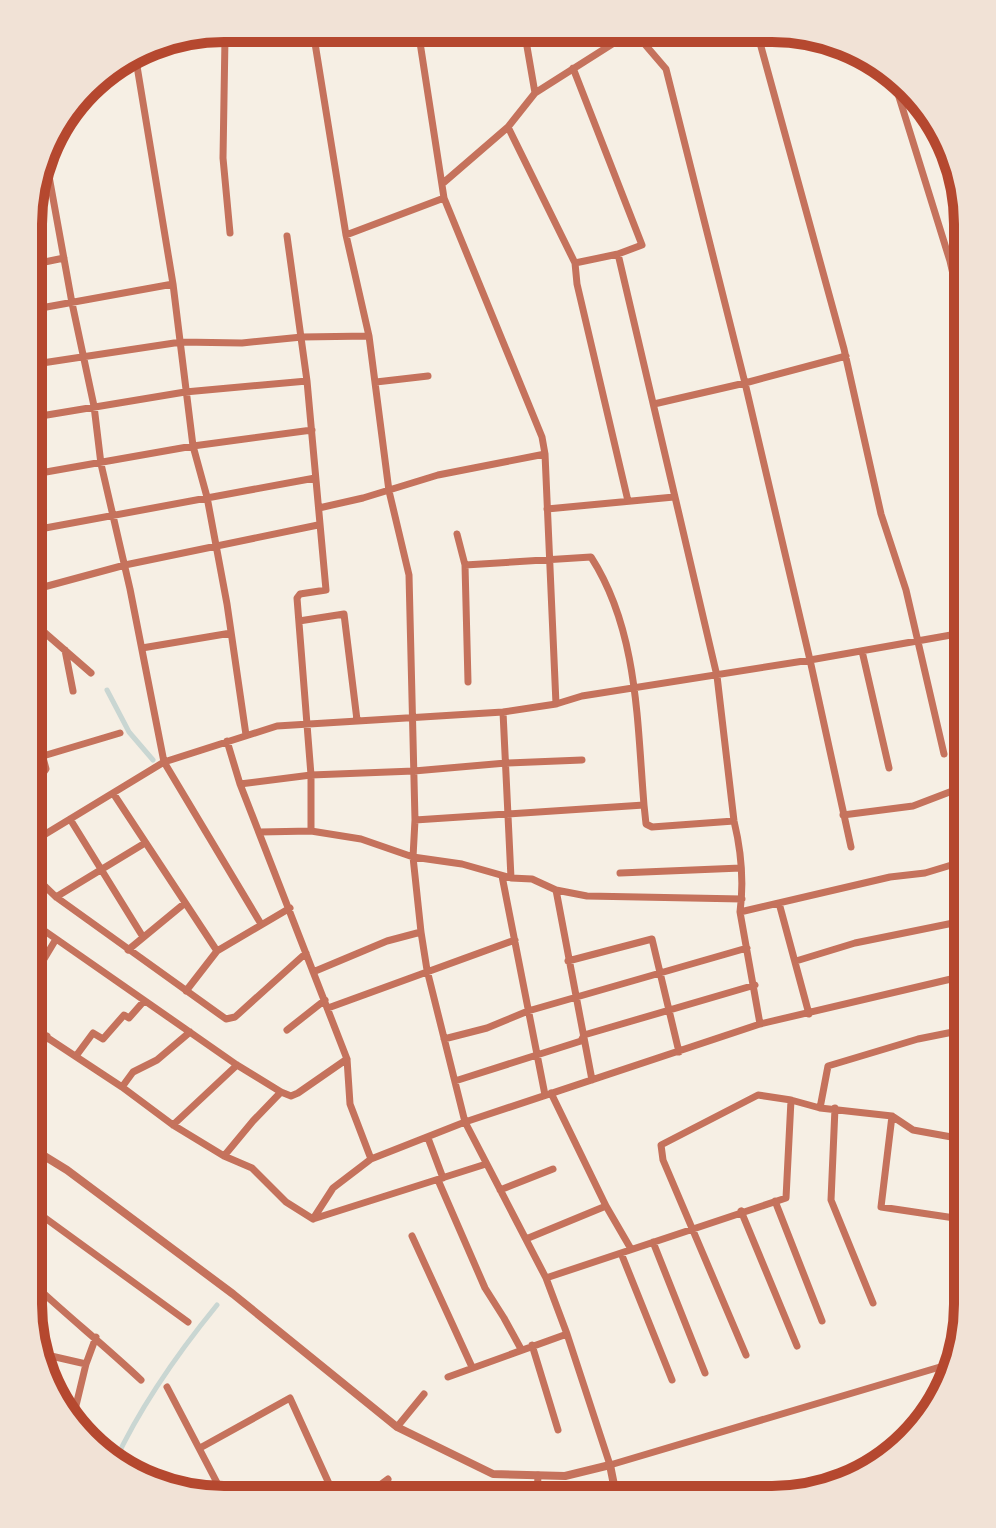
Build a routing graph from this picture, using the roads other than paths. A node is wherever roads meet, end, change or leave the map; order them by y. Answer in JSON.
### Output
{"nodes":[{"id":1,"x":225,"y":42,"type":"edge"},
{"id":2,"x":315,"y":42,"type":"edge"},
{"id":3,"x":420,"y":42,"type":"edge"},
{"id":4,"x":526,"y":42,"type":"edge"},
{"id":5,"x":615,"y":42,"type":"edge"},
{"id":6,"x":643,"y":42,"type":"edge"},
{"id":7,"x":763,"y":42,"type":"edge"},
{"id":8,"x":760,"y":43,"type":"joint"},
{"id":9,"x":137,"y":64,"type":"edge"},
{"id":10,"x":573,"y":68,"type":"junction"},
{"id":11,"x":897,"y":92,"type":"edge"},
{"id":12,"x":535,"y":93,"type":"junction"},
{"id":13,"x":508,"y":127,"type":"junction"},
{"id":14,"x":49,"y":175,"type":"edge"},
{"id":15,"x":442,"y":184,"type":"junction"},
{"id":16,"x":444,"y":198,"type":"junction"},
{"id":17,"x":230,"y":233,"type":"dead end"},
{"id":18,"x":346,"y":235,"type":"junction"},
{"id":19,"x":287,"y":236,"type":"dead end"},
{"id":20,"x":618,"y":254,"type":"junction"},
{"id":21,"x":64,"y":258,"type":"junction"},
{"id":22,"x":42,"y":263,"type":"edge"},
{"id":23,"x":575,"y":263,"type":"junction"},
{"id":24,"x":954,"y":279,"type":"edge"},
{"id":25,"x":173,"y":284,"type":"junction"},
{"id":26,"x":72,"y":303,"type":"junction"},
{"id":27,"x":42,"y":308,"type":"edge"},
{"id":28,"x":369,"y":336,"type":"junction"},
{"id":29,"x":302,"y":337,"type":"junction"},
{"id":30,"x":181,"y":342,"type":"junction"},
{"id":31,"x":83,"y":355,"type":"junction"},
{"id":32,"x":846,"y":356,"type":"junction"},
{"id":33,"x":42,"y":363,"type":"edge"},
{"id":34,"x":428,"y":376,"type":"dead end"},
{"id":35,"x":307,"y":381,"type":"junction"},
{"id":36,"x":376,"y":382,"type":"junction"},
{"id":37,"x":745,"y":383,"type":"junction"},
{"id":38,"x":185,"y":392,"type":"junction"},
{"id":39,"x":654,"y":404,"type":"junction"},
{"id":40,"x":94,"y":406,"type":"junction"},
{"id":41,"x":42,"y":416,"type":"edge"},
{"id":42,"x":312,"y":430,"type":"junction"},
{"id":43,"x":193,"y":446,"type":"junction"},
{"id":44,"x":545,"y":454,"type":"junction"},
{"id":45,"x":101,"y":464,"type":"junction"},
{"id":46,"x":42,"y":473,"type":"edge"},
{"id":47,"x":315,"y":478,"type":"junction"},
{"id":48,"x":389,"y":491,"type":"junction"},
{"id":49,"x":207,"y":497,"type":"junction"},
{"id":50,"x":674,"y":497,"type":"junction"},
{"id":51,"x":628,"y":501,"type":"junction"},
{"id":52,"x":319,"y":508,"type":"junction"},
{"id":53,"x":547,"y":509,"type":"junction"},
{"id":54,"x":113,"y":514,"type":"junction"},
{"id":55,"x":318,"y":525,"type":"junction"},
{"id":56,"x":42,"y":528,"type":"edge"},
{"id":57,"x":457,"y":534,"type":"dead end"},
{"id":58,"x":216,"y":545,"type":"junction"},
{"id":59,"x":549,"y":561,"type":"junction"},
{"id":60,"x":125,"y":565,"type":"junction"},
{"id":61,"x":465,"y":565,"type":"junction"},
{"id":62,"x":42,"y":587,"type":"edge"},
{"id":63,"x":299,"y":621,"type":"junction"},
{"id":64,"x":42,"y":630,"type":"edge"},
{"id":65,"x":231,"y":633,"type":"junction"},
{"id":66,"x":954,"y":635,"type":"edge"},
{"id":67,"x":918,"y":641,"type":"junction"},
{"id":68,"x":142,"y":648,"type":"junction"},
{"id":69,"x":65,"y":650,"type":"junction"},
{"id":70,"x":862,"y":651,"type":"junction"},
{"id":71,"x":810,"y":660,"type":"junction"},
{"id":72,"x":91,"y":673,"type":"dead end"},
{"id":73,"x":717,"y":676,"type":"junction"},
{"id":74,"x":468,"y":682,"type":"dead end"},
{"id":75,"x":635,"y":689,"type":"junction"},
{"id":76,"x":73,"y":691,"type":"dead end"},
{"id":77,"x":556,"y":704,"type":"junction"},
{"id":78,"x":503,"y":712,"type":"junction"},
{"id":79,"x":412,"y":718,"type":"junction"},
{"id":80,"x":357,"y":720,"type":"junction"},
{"id":81,"x":305,"y":723,"type":"junction"},
{"id":82,"x":120,"y":733,"type":"dead end"},
{"id":83,"x":246,"y":735,"type":"junction"},
{"id":84,"x":227,"y":741,"type":"junction"},
{"id":85,"x":42,"y":752,"type":"edge"},
{"id":86,"x":944,"y":754,"type":"dead end"},
{"id":87,"x":43,"y":756,"type":"junction"},
{"id":88,"x":582,"y":760,"type":"dead end"},
{"id":89,"x":164,"y":762,"type":"junction"},
{"id":90,"x":506,"y":763,"type":"junction"},
{"id":91,"x":889,"y":768,"type":"dead end"},
{"id":92,"x":414,"y":771,"type":"junction"},
{"id":93,"x":42,"y":774,"type":"edge"},
{"id":94,"x":311,"y":775,"type":"junction"},
{"id":95,"x":240,"y":784,"type":"junction"},
{"id":96,"x":954,"y":790,"type":"edge"},
{"id":97,"x":113,"y":793,"type":"junction"},
{"id":98,"x":644,"y":805,"type":"junction"},
{"id":99,"x":509,"y":812,"type":"junction"},
{"id":100,"x":843,"y":815,"type":"junction"},
{"id":101,"x":70,"y":819,"type":"junction"},
{"id":102,"x":415,"y":820,"type":"junction"},
{"id":103,"x":734,"y":821,"type":"junction"},
{"id":104,"x":311,"y":831,"type":"junction"},
{"id":105,"x":260,"y":832,"type":"junction"},
{"id":106,"x":42,"y":836,"type":"edge"},
{"id":107,"x":145,"y":843,"type":"junction"},
{"id":108,"x":851,"y":847,"type":"dead end"},
{"id":109,"x":413,"y":857,"type":"junction"},
{"id":110,"x":954,"y":864,"type":"edge"},
{"id":111,"x":102,"y":868,"type":"junction"},
{"id":112,"x":741,"y":868,"type":"junction"},
{"id":113,"x":620,"y":873,"type":"dead end"},
{"id":114,"x":502,"y":876,"type":"junction"},
{"id":115,"x":511,"y":878,"type":"junction"},
{"id":116,"x":42,"y":884,"type":"edge"},
{"id":117,"x":556,"y":890,"type":"junction"},
{"id":118,"x":56,"y":897,"type":"junction"},
{"id":119,"x":742,"y":899,"type":"junction"},
{"id":120,"x":185,"y":903,"type":"junction"},
{"id":121,"x":779,"y":903,"type":"junction"},
{"id":122,"x":290,"y":908,"type":"junction"},
{"id":123,"x":740,"y":912,"type":"junction"},
{"id":124,"x":954,"y":923,"type":"edge"},
{"id":125,"x":261,"y":924,"type":"junction"},
{"id":126,"x":42,"y":929,"type":"edge"},
{"id":127,"x":421,"y":932,"type":"junction"},
{"id":128,"x":143,"y":937,"type":"junction"},
{"id":129,"x":56,"y":939,"type":"junction"},
{"id":130,"x":515,"y":940,"type":"junction"},
{"id":131,"x":747,"y":948,"type":"junction"},
{"id":132,"x":128,"y":950,"type":"junction"},
{"id":133,"x":217,"y":951,"type":"junction"},
{"id":134,"x":306,"y":953,"type":"junction"},
{"id":135,"x":568,"y":961,"type":"junction"},
{"id":136,"x":796,"y":961,"type":"junction"},
{"id":137,"x":42,"y":962,"type":"edge"},
{"id":138,"x":427,"y":970,"type":"junction"},
{"id":139,"x":313,"y":972,"type":"junction"},
{"id":140,"x":660,"y":972,"type":"junction"},
{"id":141,"x":954,"y":978,"type":"edge"},
{"id":142,"x":755,"y":985,"type":"junction"},
{"id":143,"x":186,"y":991,"type":"junction"},
{"id":144,"x":577,"y":997,"type":"junction"},
{"id":145,"x":144,"y":1001,"type":"junction"},
{"id":146,"x":326,"y":1004,"type":"junction"},
{"id":147,"x":528,"y":1011,"type":"junction"},
{"id":148,"x":668,"y":1011,"type":"junction"},
{"id":149,"x":809,"y":1014,"type":"junction"},
{"id":150,"x":760,"y":1024,"type":"junction"},
{"id":151,"x":287,"y":1030,"type":"dead end"},
{"id":152,"x":190,"y":1032,"type":"junction"},
{"id":153,"x":954,"y":1032,"type":"edge"},
{"id":154,"x":42,"y":1033,"type":"edge"},
{"id":155,"x":584,"y":1035,"type":"junction"},
{"id":156,"x":47,"y":1036,"type":"junction"},
{"id":157,"x":444,"y":1039,"type":"junction"},
{"id":158,"x":42,"y":1044,"type":"edge"},
{"id":159,"x":679,"y":1052,"type":"junction"},
{"id":160,"x":535,"y":1054,"type":"junction"},
{"id":161,"x":76,"y":1056,"type":"junction"},
{"id":162,"x":347,"y":1059,"type":"junction"},
{"id":163,"x":237,"y":1065,"type":"junction"},
{"id":164,"x":592,"y":1080,"type":"junction"},
{"id":165,"x":455,"y":1081,"type":"junction"},
{"id":166,"x":122,"y":1087,"type":"junction"},
{"id":167,"x":281,"y":1092,"type":"junction"},
{"id":168,"x":548,"y":1094,"type":"junction"},
{"id":169,"x":791,"y":1100,"type":"junction"},
{"id":170,"x":820,"y":1108,"type":"junction"},
{"id":171,"x":835,"y":1108,"type":"junction"},
{"id":172,"x":892,"y":1116,"type":"junction"},
{"id":173,"x":465,"y":1122,"type":"junction"},
{"id":174,"x":173,"y":1125,"type":"junction"},
{"id":175,"x":954,"y":1137,"type":"edge"},
{"id":176,"x":428,"y":1138,"type":"junction"},
{"id":177,"x":42,"y":1155,"type":"edge"},
{"id":178,"x":224,"y":1156,"type":"junction"},
{"id":179,"x":371,"y":1159,"type":"junction"},
{"id":180,"x":486,"y":1164,"type":"junction"},
{"id":181,"x":553,"y":1169,"type":"dead end"},
{"id":182,"x":441,"y":1179,"type":"junction"},
{"id":183,"x":500,"y":1190,"type":"junction"},
{"id":184,"x":775,"y":1201,"type":"junction"},
{"id":185,"x":606,"y":1206,"type":"junction"},
{"id":186,"x":741,"y":1211,"type":"junction"},
{"id":187,"x":42,"y":1216,"type":"edge"},
{"id":188,"x":954,"y":1218,"type":"edge"},
{"id":189,"x":313,"y":1219,"type":"junction"},
{"id":190,"x":694,"y":1228,"type":"junction"},
{"id":191,"x":412,"y":1236,"type":"dead end"},
{"id":192,"x":526,"y":1239,"type":"junction"},
{"id":193,"x":653,"y":1242,"type":"junction"},
{"id":194,"x":631,"y":1249,"type":"junction"},
{"id":195,"x":621,"y":1253,"type":"junction"},
{"id":196,"x":546,"y":1278,"type":"junction"},
{"id":197,"x":42,"y":1292,"type":"edge"},
{"id":198,"x":873,"y":1303,"type":"dead end"},
{"id":199,"x":822,"y":1321,"type":"dead end"},
{"id":200,"x":188,"y":1322,"type":"dead end"},
{"id":201,"x":567,"y":1334,"type":"junction"},
{"id":202,"x":96,"y":1337,"type":"junction"},
{"id":203,"x":532,"y":1345,"type":"junction"},
{"id":204,"x":797,"y":1346,"type":"dead end"},
{"id":205,"x":521,"y":1349,"type":"junction"},
{"id":206,"x":746,"y":1355,"type":"dead end"},
{"id":207,"x":50,"y":1356,"type":"edge"},
{"id":208,"x":86,"y":1364,"type":"junction"},
{"id":209,"x":942,"y":1366,"type":"edge"},
{"id":210,"x":472,"y":1367,"type":"junction"},
{"id":211,"x":705,"y":1373,"type":"dead end"},
{"id":212,"x":448,"y":1377,"type":"dead end"},
{"id":213,"x":141,"y":1380,"type":"dead end"},
{"id":214,"x":672,"y":1380,"type":"dead end"},
{"id":215,"x":167,"y":1387,"type":"dead end"},
{"id":216,"x":424,"y":1394,"type":"dead end"},
{"id":217,"x":75,"y":1408,"type":"edge"},
{"id":218,"x":397,"y":1427,"type":"junction"},
{"id":219,"x":558,"y":1430,"type":"dead end"},
{"id":220,"x":200,"y":1448,"type":"junction"},
{"id":221,"x":610,"y":1465,"type":"junction"},
{"id":222,"x":538,"y":1475,"type":"junction"},
{"id":223,"x":388,"y":1479,"type":"dead end"},
{"id":224,"x":219,"y":1486,"type":"edge"},
{"id":225,"x":330,"y":1486,"type":"edge"},
{"id":226,"x":379,"y":1486,"type":"edge"},
{"id":227,"x":538,"y":1486,"type":"edge"},
{"id":228,"x":614,"y":1486,"type":"edge"}],
"edges":[{"from":1,"to":17,"type":"street"},
{"from":2,"to":18,"type":"street"},
{"from":3,"to":15,"type":"street"},
{"from":4,"to":12,"type":"street"},
{"from":5,"to":10,"type":"street"},
{"from":6,"to":37,"type":"street"},
{"from":7,"to":8,"type":"street"},
{"from":8,"to":32,"type":"street"},
{"from":9,"to":25,"type":"street"},
{"from":10,"to":12,"type":"street"},
{"from":10,"to":20,"type":"street"},
{"from":11,"to":24,"type":"street"},
{"from":12,"to":13,"type":"street"},
{"from":13,"to":15,"type":"street"},
{"from":13,"to":23,"type":"street"},
{"from":14,"to":21,"type":"street"},
{"from":15,"to":16,"type":"street"},
{"from":16,"to":18,"type":"street"},
{"from":16,"to":44,"type":"street"},
{"from":18,"to":28,"type":"street"},
{"from":19,"to":29,"type":"street"},
{"from":20,"to":23,"type":"street"},
{"from":20,"to":39,"type":"street"},
{"from":21,"to":22,"type":"street"},
{"from":21,"to":26,"type":"street"},
{"from":23,"to":51,"type":"street"},
{"from":25,"to":26,"type":"street"},
{"from":25,"to":30,"type":"street"},
{"from":26,"to":27,"type":"street"},
{"from":26,"to":31,"type":"street"},
{"from":28,"to":29,"type":"street"},
{"from":28,"to":36,"type":"street"},
{"from":29,"to":30,"type":"street"},
{"from":29,"to":35,"type":"street"},
{"from":30,"to":31,"type":"street"},
{"from":30,"to":38,"type":"street"},
{"from":31,"to":33,"type":"street"},
{"from":31,"to":40,"type":"street"},
{"from":32,"to":37,"type":"street"},
{"from":32,"to":67,"type":"street"},
{"from":34,"to":36,"type":"street"},
{"from":35,"to":38,"type":"street"},
{"from":35,"to":42,"type":"street"},
{"from":36,"to":48,"type":"street"},
{"from":37,"to":39,"type":"street"},
{"from":37,"to":71,"type":"street"},
{"from":38,"to":40,"type":"street"},
{"from":38,"to":43,"type":"street"},
{"from":39,"to":50,"type":"street"},
{"from":40,"to":41,"type":"street"},
{"from":40,"to":45,"type":"street"},
{"from":42,"to":43,"type":"street"},
{"from":42,"to":47,"type":"street"},
{"from":43,"to":45,"type":"street"},
{"from":43,"to":49,"type":"street"},
{"from":44,"to":48,"type":"street"},
{"from":44,"to":53,"type":"street"},
{"from":45,"to":46,"type":"street"},
{"from":45,"to":54,"type":"street"},
{"from":47,"to":49,"type":"street"},
{"from":47,"to":52,"type":"street"},
{"from":48,"to":52,"type":"street"},
{"from":48,"to":79,"type":"street"},
{"from":49,"to":54,"type":"street"},
{"from":49,"to":58,"type":"street"},
{"from":50,"to":51,"type":"street"},
{"from":50,"to":73,"type":"street"},
{"from":51,"to":53,"type":"street"},
{"from":52,"to":55,"type":"street"},
{"from":53,"to":59,"type":"street"},
{"from":54,"to":56,"type":"street"},
{"from":54,"to":60,"type":"street"},
{"from":55,"to":58,"type":"street"},
{"from":55,"to":63,"type":"street"},
{"from":57,"to":61,"type":"street"},
{"from":58,"to":60,"type":"street"},
{"from":58,"to":65,"type":"street"},
{"from":59,"to":61,"type":"street"},
{"from":59,"to":75,"type":"street"},
{"from":59,"to":77,"type":"street"},
{"from":60,"to":62,"type":"street"},
{"from":60,"to":68,"type":"street"},
{"from":61,"to":74,"type":"street"},
{"from":63,"to":80,"type":"street"},
{"from":63,"to":81,"type":"street"},
{"from":64,"to":69,"type":"street"},
{"from":65,"to":68,"type":"street"},
{"from":65,"to":83,"type":"street"},
{"from":66,"to":67,"type":"street"},
{"from":67,"to":70,"type":"street"},
{"from":67,"to":86,"type":"street"},
{"from":68,"to":89,"type":"street"},
{"from":69,"to":72,"type":"street"},
{"from":69,"to":76,"type":"street"},
{"from":70,"to":71,"type":"street"},
{"from":70,"to":91,"type":"street"},
{"from":71,"to":73,"type":"street"},
{"from":71,"to":100,"type":"street"},
{"from":73,"to":75,"type":"street"},
{"from":73,"to":103,"type":"street"},
{"from":75,"to":77,"type":"street"},
{"from":75,"to":98,"type":"street"},
{"from":77,"to":78,"type":"street"},
{"from":78,"to":79,"type":"street"},
{"from":78,"to":90,"type":"street"},
{"from":79,"to":80,"type":"street"},
{"from":79,"to":92,"type":"street"},
{"from":80,"to":81,"type":"street"},
{"from":81,"to":83,"type":"street"},
{"from":81,"to":94,"type":"street"},
{"from":82,"to":87,"type":"street"},
{"from":83,"to":84,"type":"street"},
{"from":84,"to":89,"type":"street"},
{"from":84,"to":95,"type":"street"},
{"from":85,"to":87,"type":"street"},
{"from":87,"to":93,"type":"street"},
{"from":88,"to":90,"type":"street"},
{"from":89,"to":97,"type":"street"},
{"from":89,"to":125,"type":"street"},
{"from":90,"to":92,"type":"street"},
{"from":90,"to":99,"type":"street"},
{"from":92,"to":94,"type":"street"},
{"from":92,"to":102,"type":"street"},
{"from":94,"to":95,"type":"street"},
{"from":94,"to":104,"type":"street"},
{"from":95,"to":105,"type":"street"},
{"from":96,"to":100,"type":"street"},
{"from":97,"to":101,"type":"street"},
{"from":97,"to":107,"type":"street"},
{"from":98,"to":99,"type":"street"},
{"from":98,"to":103,"type":"street"},
{"from":99,"to":102,"type":"street"},
{"from":99,"to":115,"type":"street"},
{"from":100,"to":108,"type":"street"},
{"from":101,"to":106,"type":"street"},
{"from":101,"to":111,"type":"street"},
{"from":102,"to":109,"type":"street"},
{"from":103,"to":112,"type":"street"},
{"from":104,"to":105,"type":"street"},
{"from":104,"to":109,"type":"street"},
{"from":105,"to":122,"type":"street"},
{"from":107,"to":111,"type":"street"},
{"from":107,"to":120,"type":"street"},
{"from":109,"to":114,"type":"street"},
{"from":109,"to":127,"type":"street"},
{"from":110,"to":121,"type":"street"},
{"from":111,"to":118,"type":"street"},
{"from":111,"to":128,"type":"street"},
{"from":112,"to":113,"type":"street"},
{"from":112,"to":119,"type":"street"},
{"from":114,"to":115,"type":"street"},
{"from":114,"to":130,"type":"street"},
{"from":115,"to":117,"type":"street"},
{"from":116,"to":118,"type":"street"},
{"from":117,"to":119,"type":"street"},
{"from":117,"to":135,"type":"street"},
{"from":118,"to":132,"type":"street"},
{"from":119,"to":123,"type":"street"},
{"from":120,"to":128,"type":"street"},
{"from":120,"to":133,"type":"street"},
{"from":121,"to":123,"type":"street"},
{"from":121,"to":136,"type":"street"},
{"from":122,"to":125,"type":"street"},
{"from":122,"to":134,"type":"street"},
{"from":123,"to":131,"type":"street"},
{"from":124,"to":136,"type":"street"},
{"from":125,"to":133,"type":"street"},
{"from":126,"to":129,"type":"street"},
{"from":127,"to":138,"type":"street"},
{"from":127,"to":139,"type":"street"},
{"from":128,"to":132,"type":"street"},
{"from":129,"to":137,"type":"street"},
{"from":129,"to":145,"type":"street"},
{"from":130,"to":138,"type":"street"},
{"from":130,"to":147,"type":"street"},
{"from":131,"to":140,"type":"street"},
{"from":131,"to":142,"type":"street"},
{"from":132,"to":143,"type":"street"},
{"from":133,"to":143,"type":"street"},
{"from":134,"to":139,"type":"street"},
{"from":134,"to":143,"type":"street"},
{"from":135,"to":140,"type":"street"},
{"from":135,"to":144,"type":"street"},
{"from":136,"to":149,"type":"street"},
{"from":138,"to":146,"type":"street"},
{"from":138,"to":157,"type":"street"},
{"from":139,"to":146,"type":"street"},
{"from":140,"to":144,"type":"street"},
{"from":140,"to":148,"type":"street"},
{"from":141,"to":149,"type":"street"},
{"from":142,"to":148,"type":"street"},
{"from":142,"to":150,"type":"street"},
{"from":144,"to":147,"type":"street"},
{"from":144,"to":155,"type":"street"},
{"from":145,"to":152,"type":"street"},
{"from":145,"to":161,"type":"street"},
{"from":146,"to":151,"type":"street"},
{"from":146,"to":162,"type":"street"},
{"from":147,"to":157,"type":"street"},
{"from":147,"to":160,"type":"street"},
{"from":148,"to":155,"type":"street"},
{"from":148,"to":159,"type":"street"},
{"from":149,"to":150,"type":"street"},
{"from":150,"to":159,"type":"street"},
{"from":152,"to":163,"type":"street"},
{"from":152,"to":166,"type":"street"},
{"from":153,"to":170,"type":"street"},
{"from":154,"to":156,"type":"street"},
{"from":155,"to":160,"type":"street"},
{"from":155,"to":164,"type":"street"},
{"from":156,"to":158,"type":"street"},
{"from":156,"to":161,"type":"street"},
{"from":157,"to":165,"type":"street"},
{"from":159,"to":164,"type":"street"},
{"from":160,"to":165,"type":"street"},
{"from":160,"to":168,"type":"street"},
{"from":161,"to":166,"type":"street"},
{"from":162,"to":167,"type":"street"},
{"from":162,"to":179,"type":"street"},
{"from":163,"to":167,"type":"street"},
{"from":163,"to":174,"type":"street"},
{"from":164,"to":168,"type":"street"},
{"from":165,"to":173,"type":"street"},
{"from":166,"to":174,"type":"street"},
{"from":167,"to":178,"type":"street"},
{"from":168,"to":173,"type":"street"},
{"from":168,"to":185,"type":"street"},
{"from":169,"to":170,"type":"street"},
{"from":169,"to":184,"type":"street"},
{"from":169,"to":190,"type":"street"},
{"from":170,"to":171,"type":"street"},
{"from":171,"to":172,"type":"street"},
{"from":171,"to":198,"type":"street"},
{"from":172,"to":175,"type":"street"},
{"from":172,"to":188,"type":"street"},
{"from":173,"to":176,"type":"street"},
{"from":173,"to":180,"type":"street"},
{"from":174,"to":178,"type":"street"},
{"from":176,"to":179,"type":"street"},
{"from":176,"to":182,"type":"street"},
{"from":177,"to":218,"type":"street"},
{"from":178,"to":189,"type":"street"},
{"from":179,"to":189,"type":"street"},
{"from":180,"to":182,"type":"street"},
{"from":180,"to":183,"type":"street"},
{"from":181,"to":183,"type":"street"},
{"from":182,"to":189,"type":"street"},
{"from":182,"to":205,"type":"street"},
{"from":183,"to":192,"type":"street"},
{"from":184,"to":186,"type":"street"},
{"from":184,"to":199,"type":"street"},
{"from":185,"to":192,"type":"street"},
{"from":185,"to":194,"type":"street"},
{"from":186,"to":190,"type":"street"},
{"from":186,"to":204,"type":"street"},
{"from":187,"to":200,"type":"street"},
{"from":190,"to":193,"type":"street"},
{"from":190,"to":206,"type":"street"},
{"from":191,"to":210,"type":"street"},
{"from":192,"to":196,"type":"street"},
{"from":193,"to":194,"type":"street"},
{"from":193,"to":211,"type":"street"},
{"from":194,"to":195,"type":"street"},
{"from":195,"to":196,"type":"street"},
{"from":195,"to":214,"type":"street"},
{"from":196,"to":201,"type":"street"},
{"from":197,"to":202,"type":"street"},
{"from":201,"to":203,"type":"street"},
{"from":201,"to":221,"type":"street"},
{"from":202,"to":208,"type":"street"},
{"from":202,"to":213,"type":"street"},
{"from":203,"to":205,"type":"street"},
{"from":203,"to":219,"type":"street"},
{"from":205,"to":210,"type":"street"},
{"from":207,"to":208,"type":"street"},
{"from":208,"to":217,"type":"street"},
{"from":209,"to":221,"type":"street"},
{"from":210,"to":212,"type":"street"},
{"from":215,"to":220,"type":"street"},
{"from":216,"to":218,"type":"street"},
{"from":218,"to":222,"type":"street"},
{"from":220,"to":224,"type":"street"},
{"from":220,"to":225,"type":"street"},
{"from":221,"to":222,"type":"street"},
{"from":221,"to":228,"type":"street"},
{"from":222,"to":227,"type":"street"},
{"from":223,"to":226,"type":"street"}]}
